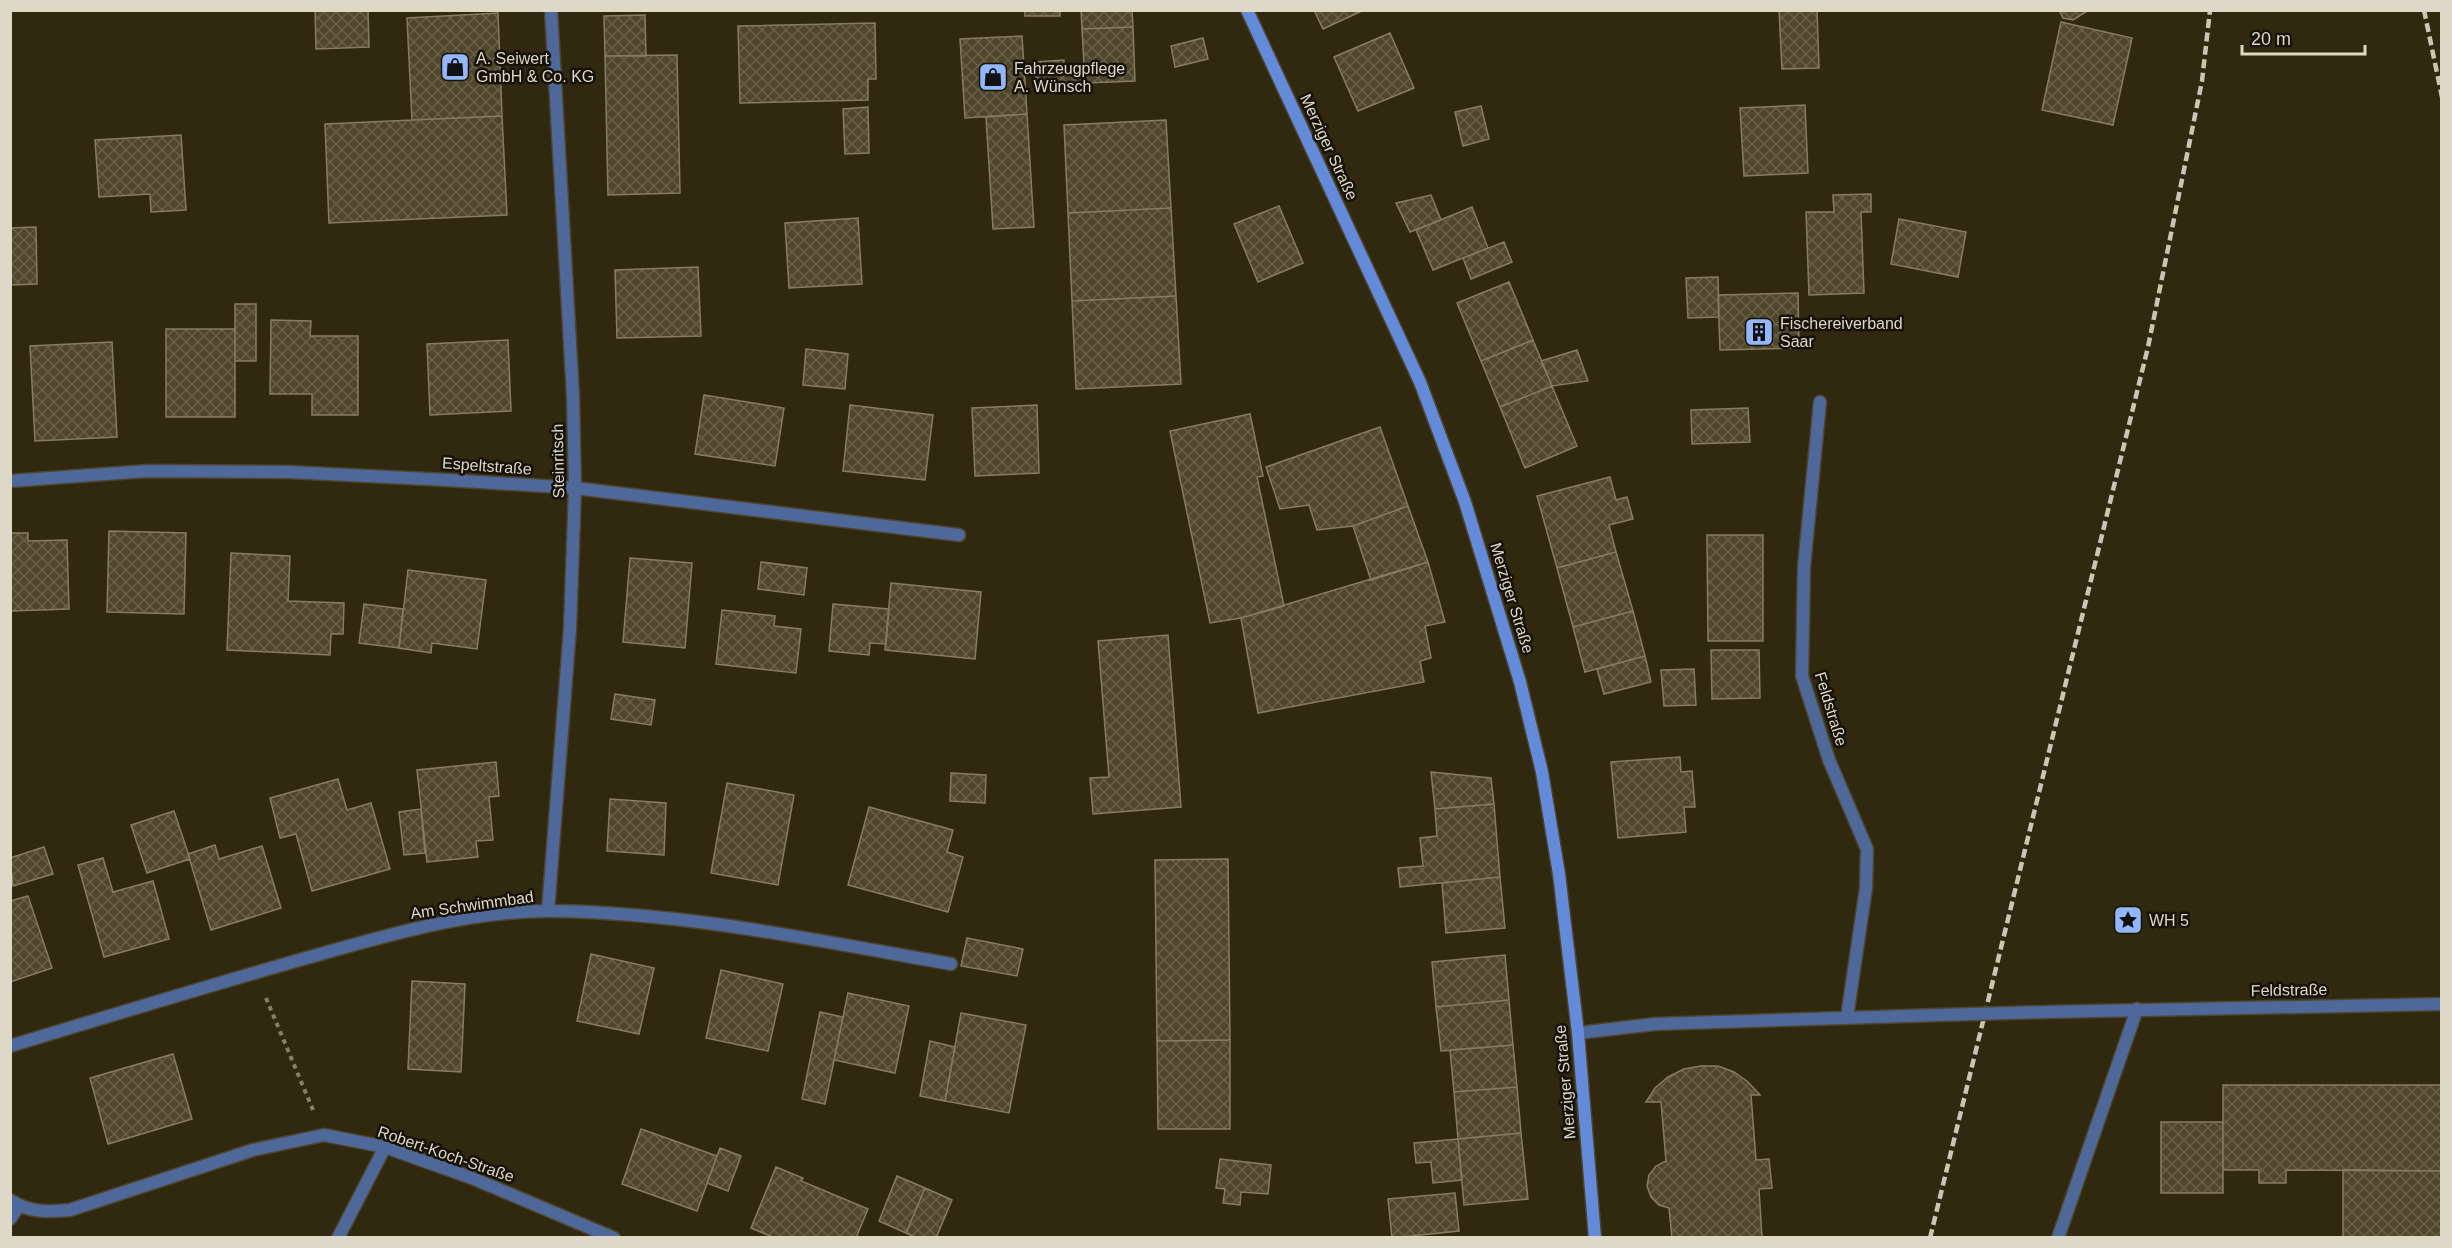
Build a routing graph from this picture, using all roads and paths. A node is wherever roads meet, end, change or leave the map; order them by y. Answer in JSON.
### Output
{"nodes":[{"id":1,"x":551,"y":10,"type":"edge"},
{"id":2,"x":1247,"y":10,"type":"edge"},
{"id":3,"x":1820,"y":402,"type":"dead end"},
{"id":4,"x":10,"y":481,"type":"edge"},
{"id":5,"x":575,"y":488,"type":"junction"},
{"id":6,"x":959,"y":535,"type":"dead end"},
{"id":7,"x":548,"y":911,"type":"junction"},
{"id":8,"x":951,"y":964,"type":"dead end"},
{"id":9,"x":255,"y":972,"type":"junction"},
{"id":10,"x":2442,"y":1004,"type":"edge"},
{"id":11,"x":2137,"y":1009,"type":"junction"},
{"id":12,"x":1847,"y":1017,"type":"junction"},
{"id":13,"x":1578,"y":1033,"type":"junction"},
{"id":14,"x":10,"y":1046,"type":"edge"},
{"id":15,"x":324,"y":1135,"type":"junction"},
{"id":16,"x":386,"y":1147,"type":"junction"},
{"id":17,"x":15,"y":1203,"type":"edge"},
{"id":18,"x":10,"y":1219,"type":"edge"},
{"id":19,"x":338,"y":1238,"type":"edge"},
{"id":20,"x":614,"y":1238,"type":"edge"},
{"id":21,"x":1595,"y":1238,"type":"edge"},
{"id":22,"x":2058,"y":1238,"type":"edge"}],
"edges":[{"from":1,"to":5,"type":"street","name":"Steinritsch"},
{"from":2,"to":13,"type":"main road","name":"Merziger Straße"},
{"from":3,"to":12,"type":"street","name":"Feldstraße"},
{"from":4,"to":5,"type":"street","name":"Espeltstraße"},
{"from":5,"to":6,"type":"street","name":"Espeltstraße"},
{"from":5,"to":7,"type":"street","name":"Steinritsch"},
{"from":7,"to":8,"type":"street","name":"Am Schwimmbad"},
{"from":7,"to":9,"type":"street","name":"Am Schwimmbad"},
{"from":9,"to":14,"type":"street","name":"Am Schwimmbad"},
{"from":9,"to":15,"type":"path"},
{"from":10,"to":11,"type":"street","name":"Feldstraße"},
{"from":11,"to":12,"type":"street","name":"Feldstraße","bridge":true},
{"from":11,"to":22,"type":"street"},
{"from":12,"to":13,"type":"street","name":"Feldstraße"},
{"from":13,"to":21,"type":"main road","name":"Merziger Straße"},
{"from":15,"to":16,"type":"street","name":"Robert-Koch-Straße"},
{"from":15,"to":17,"type":"street","name":"Robert-Koch-Straße"},
{"from":16,"to":19,"type":"street"},
{"from":16,"to":20,"type":"street","name":"Robert-Koch-Straße"},
{"from":17,"to":18,"type":"street"}]}
